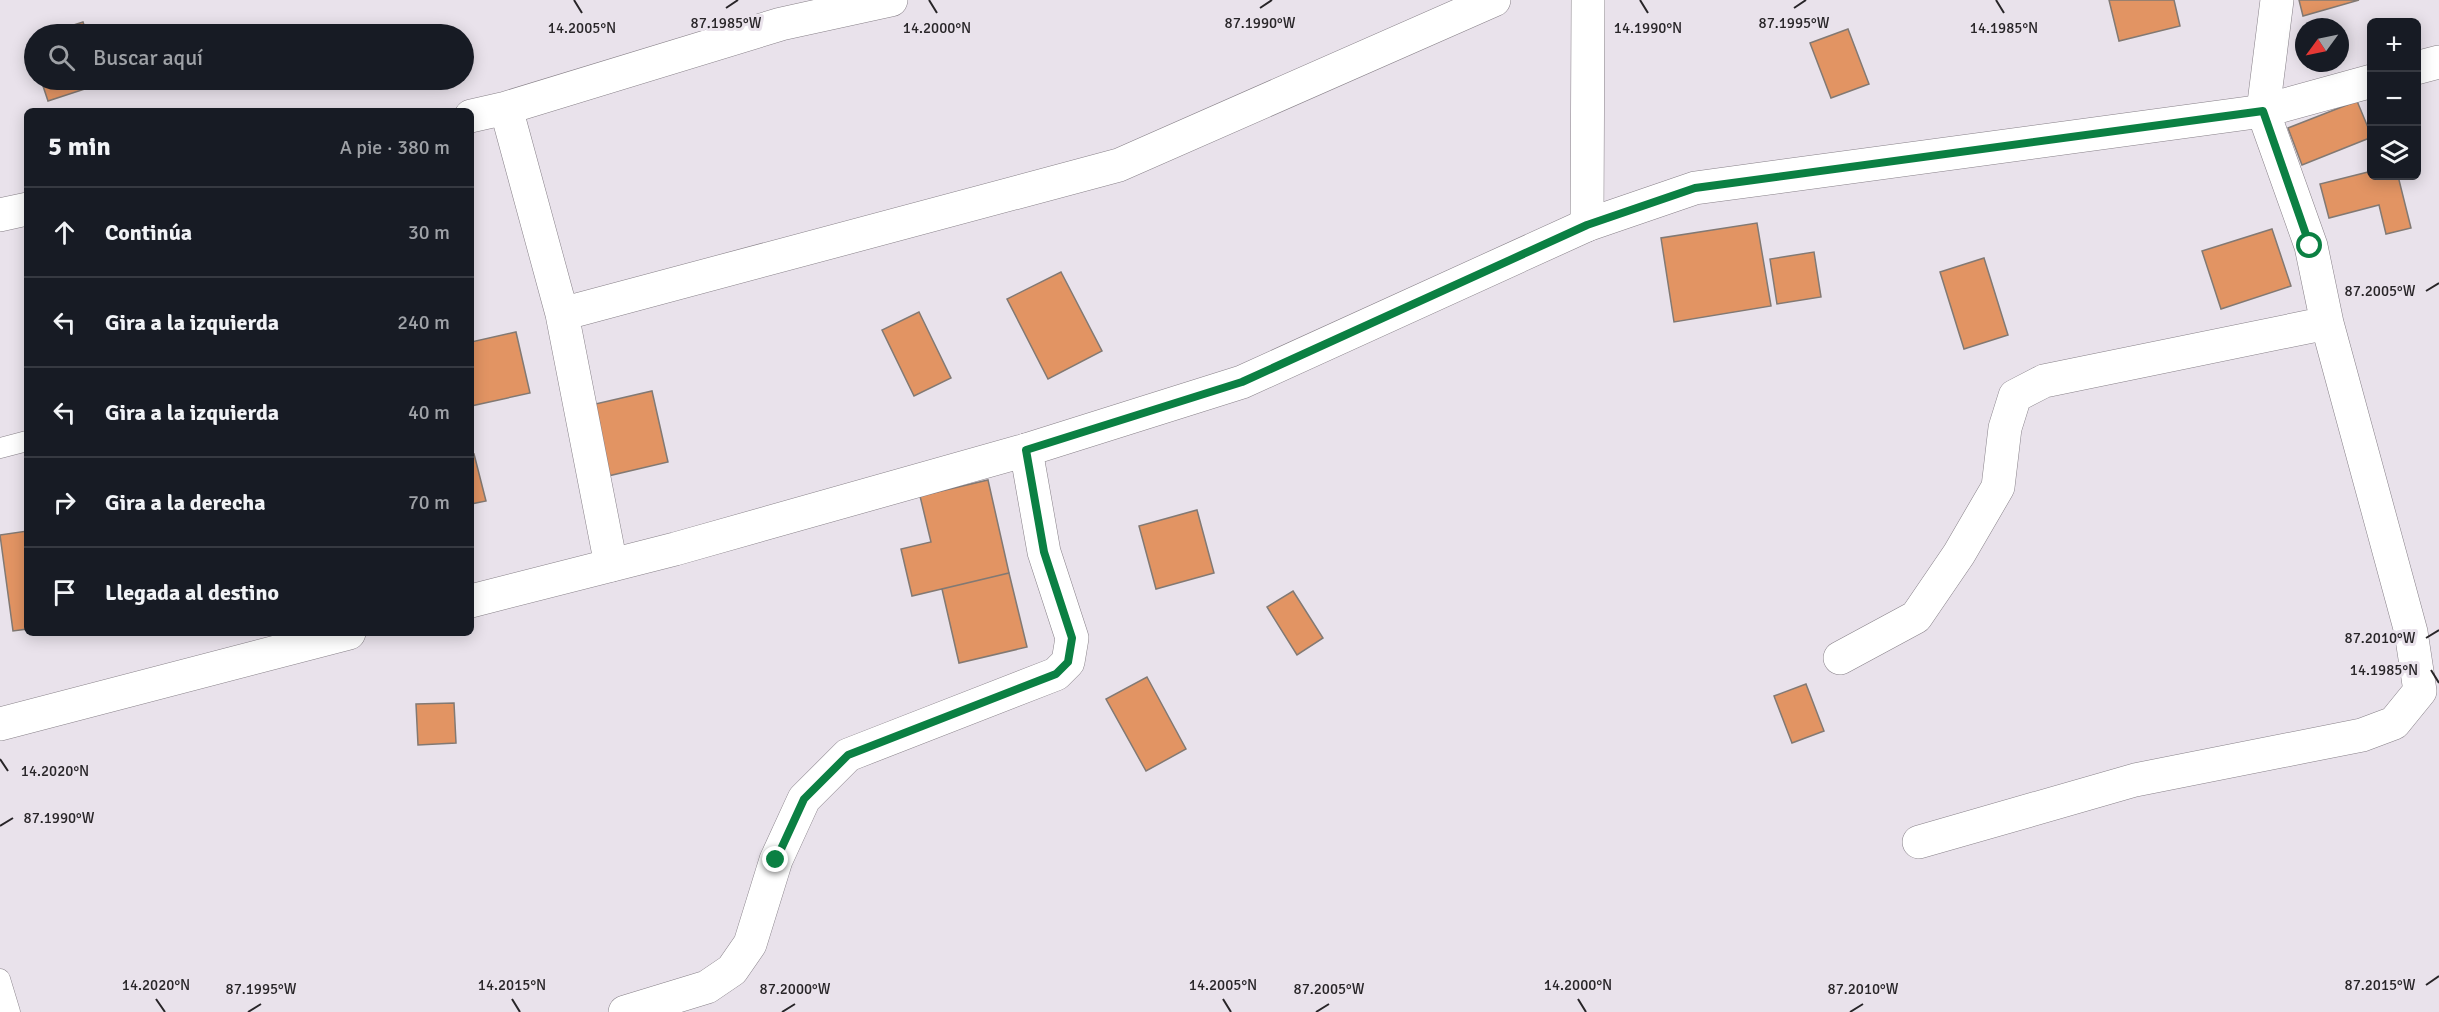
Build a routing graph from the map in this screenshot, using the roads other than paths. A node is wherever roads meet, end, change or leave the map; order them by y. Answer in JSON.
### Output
{"nodes":[{"id":1,"x":891,"y":0,"type":"edge"},
{"id":2,"x":1494,"y":0,"type":"edge"},
{"id":3,"x":1588,"y":0,"type":"edge"},
{"id":4,"x":2277,"y":0,"type":"edge"},
{"id":5,"x":2439,"y":62,"type":"edge"},
{"id":6,"x":2421,"y":67,"type":"edge"},
{"id":7,"x":2367,"y":82,"type":"edge"},
{"id":8,"x":506,"y":108,"type":"junction"},
{"id":9,"x":2263,"y":111,"type":"junction"},
{"id":10,"x":474,"y":115,"type":"edge"},
{"id":11,"x":24,"y":210,"type":"edge"},
{"id":12,"x":0,"y":215,"type":"edge"},
{"id":13,"x":1587,"y":225,"type":"junction"},
{"id":14,"x":562,"y":314,"type":"junction"},
{"id":15,"x":2327,"y":323,"type":"junction"},
{"id":16,"x":24,"y":442,"type":"edge"},
{"id":17,"x":0,"y":448,"type":"edge"},
{"id":18,"x":1026,"y":450,"type":"junction"},
{"id":19,"x":611,"y":565,"type":"junction"},
{"id":20,"x":474,"y":600,"type":"edge"},
{"id":21,"x":337,"y":636,"type":"edge"},
{"id":22,"x":1840,"y":658,"type":"dead end"},
{"id":23,"x":0,"y":724,"type":"edge"},
{"id":24,"x":1919,"y":842,"type":"dead end"},
{"id":25,"x":0,"y":979,"type":"edge"},
{"id":26,"x":10,"y":1012,"type":"edge"},
{"id":27,"x":625,"y":1012,"type":"edge"}],
"edges":[{"from":1,"to":8,"type":"street"},
{"from":2,"to":14,"type":"street"},
{"from":3,"to":13,"type":"street"},
{"from":4,"to":9,"type":"street"},
{"from":5,"to":6,"type":"street"},
{"from":7,"to":9,"type":"street"},
{"from":8,"to":10,"type":"street"},
{"from":8,"to":14,"type":"street"},
{"from":9,"to":13,"type":"street"},
{"from":9,"to":15,"type":"street"},
{"from":11,"to":12,"type":"street"},
{"from":13,"to":18,"type":"street"},
{"from":14,"to":19,"type":"street"},
{"from":15,"to":22,"type":"street"},
{"from":15,"to":24,"type":"street"},
{"from":16,"to":17,"type":"lane"},
{"from":18,"to":19,"type":"street"},
{"from":18,"to":27,"type":"street"},
{"from":19,"to":20,"type":"street"},
{"from":21,"to":23,"type":"street"},
{"from":25,"to":26,"type":"lane"}]}
